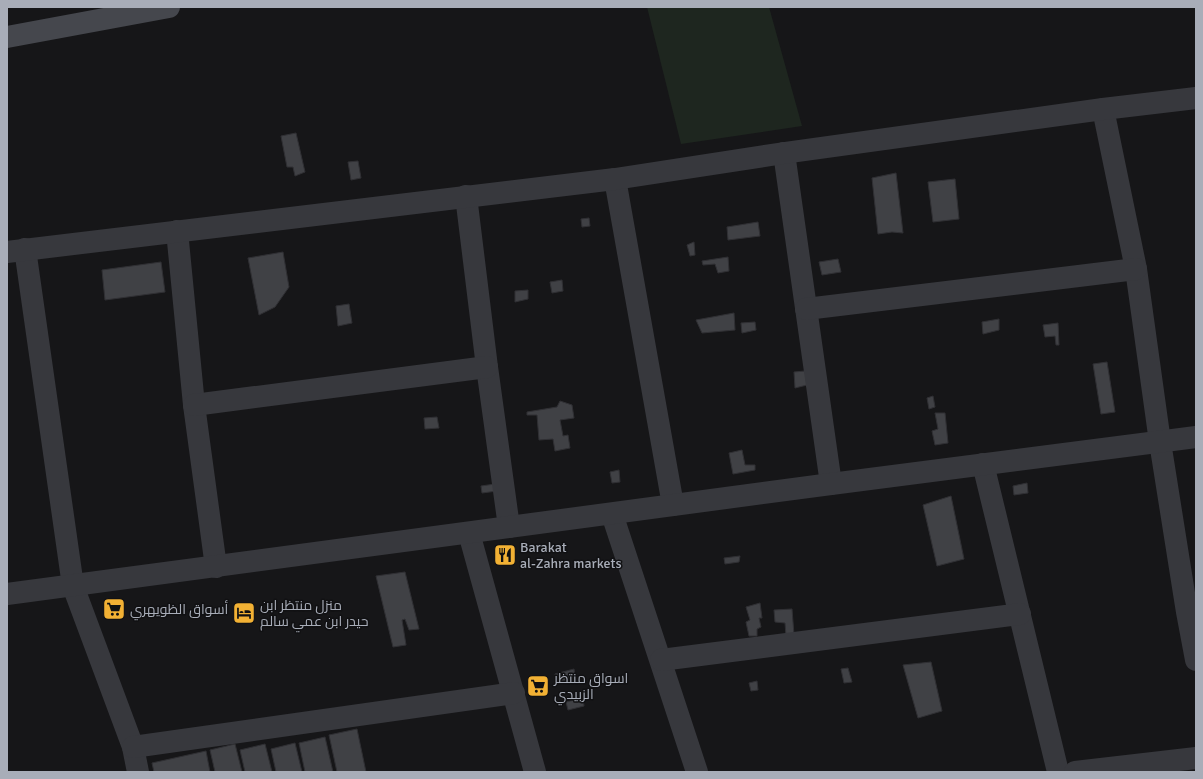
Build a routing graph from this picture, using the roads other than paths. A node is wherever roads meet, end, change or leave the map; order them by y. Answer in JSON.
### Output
{"nodes":[{"id":1,"x":170,"y":7,"type":"edge"},
{"id":2,"x":7,"y":38,"type":"edge"},
{"id":3,"x":1196,"y":98,"type":"edge"},
{"id":4,"x":1103,"y":109,"type":"junction"},
{"id":5,"x":784,"y":153,"type":"junction"},
{"id":6,"x":615,"y":179,"type":"junction"},
{"id":7,"x":466,"y":196,"type":"junction"},
{"id":8,"x":177,"y":231,"type":"junction"},
{"id":9,"x":16,"y":251,"type":"edge"},
{"id":10,"x":1136,"y":269,"type":"junction"},
{"id":11,"x":806,"y":309,"type":"junction"},
{"id":12,"x":487,"y":367,"type":"junction"},
{"id":13,"x":194,"y":405,"type":"junction"},
{"id":14,"x":1196,"y":437,"type":"edge"},
{"id":15,"x":1160,"y":442,"type":"junction"},
{"id":16,"x":983,"y":464,"type":"junction"},
{"id":17,"x":831,"y":484,"type":"junction"},
{"id":18,"x":673,"y":505,"type":"junction"},
{"id":19,"x":612,"y":514,"type":"junction"},
{"id":20,"x":509,"y":527,"type":"junction"},
{"id":21,"x":469,"y":533,"type":"junction"},
{"id":22,"x":216,"y":566,"type":"junction"},
{"id":23,"x":73,"y":586,"type":"junction"},
{"id":24,"x":7,"y":594,"type":"edge"},
{"id":25,"x":1191,"y":611,"type":"edge"},
{"id":26,"x":1020,"y":614,"type":"junction"},
{"id":27,"x":661,"y":660,"type":"junction"},
{"id":28,"x":1196,"y":660,"type":"edge"},
{"id":29,"x":514,"y":693,"type":"junction"},
{"id":30,"x":133,"y":747,"type":"junction"},
{"id":31,"x":1196,"y":758,"type":"edge"},
{"id":32,"x":138,"y":772,"type":"edge"},
{"id":33,"x":535,"y":772,"type":"edge"},
{"id":34,"x":697,"y":772,"type":"edge"},
{"id":35,"x":1058,"y":772,"type":"edge"},
{"id":36,"x":1075,"y":772,"type":"edge"}],
"edges":[{"from":1,"to":2,"type":"main road"},
{"from":3,"to":4,"type":"street"},
{"from":4,"to":5,"type":"street"},
{"from":4,"to":10,"type":"street"},
{"from":5,"to":6,"type":"street"},
{"from":5,"to":11,"type":"street"},
{"from":6,"to":7,"type":"street"},
{"from":6,"to":18,"type":"street"},
{"from":7,"to":8,"type":"street"},
{"from":7,"to":12,"type":"street"},
{"from":8,"to":9,"type":"street"},
{"from":8,"to":13,"type":"street"},
{"from":9,"to":23,"type":"street"},
{"from":10,"to":11,"type":"street"},
{"from":10,"to":15,"type":"street"},
{"from":11,"to":17,"type":"street"},
{"from":12,"to":13,"type":"street"},
{"from":12,"to":20,"type":"street"},
{"from":13,"to":22,"type":"street"},
{"from":14,"to":15,"type":"street"},
{"from":15,"to":16,"type":"street"},
{"from":15,"to":25,"type":"street"},
{"from":16,"to":17,"type":"street"},
{"from":16,"to":26,"type":"street"},
{"from":17,"to":18,"type":"street"},
{"from":18,"to":19,"type":"street"},
{"from":19,"to":20,"type":"street"},
{"from":19,"to":27,"type":"street"},
{"from":20,"to":21,"type":"street"},
{"from":21,"to":22,"type":"street"},
{"from":21,"to":29,"type":"street"},
{"from":22,"to":23,"type":"street"},
{"from":23,"to":24,"type":"street"},
{"from":23,"to":30,"type":"street"},
{"from":25,"to":28,"type":"street"},
{"from":26,"to":27,"type":"street"},
{"from":26,"to":35,"type":"street"},
{"from":27,"to":34,"type":"street"},
{"from":29,"to":30,"type":"street"},
{"from":29,"to":33,"type":"street"},
{"from":30,"to":32,"type":"street"},
{"from":31,"to":36,"type":"street"}]}
